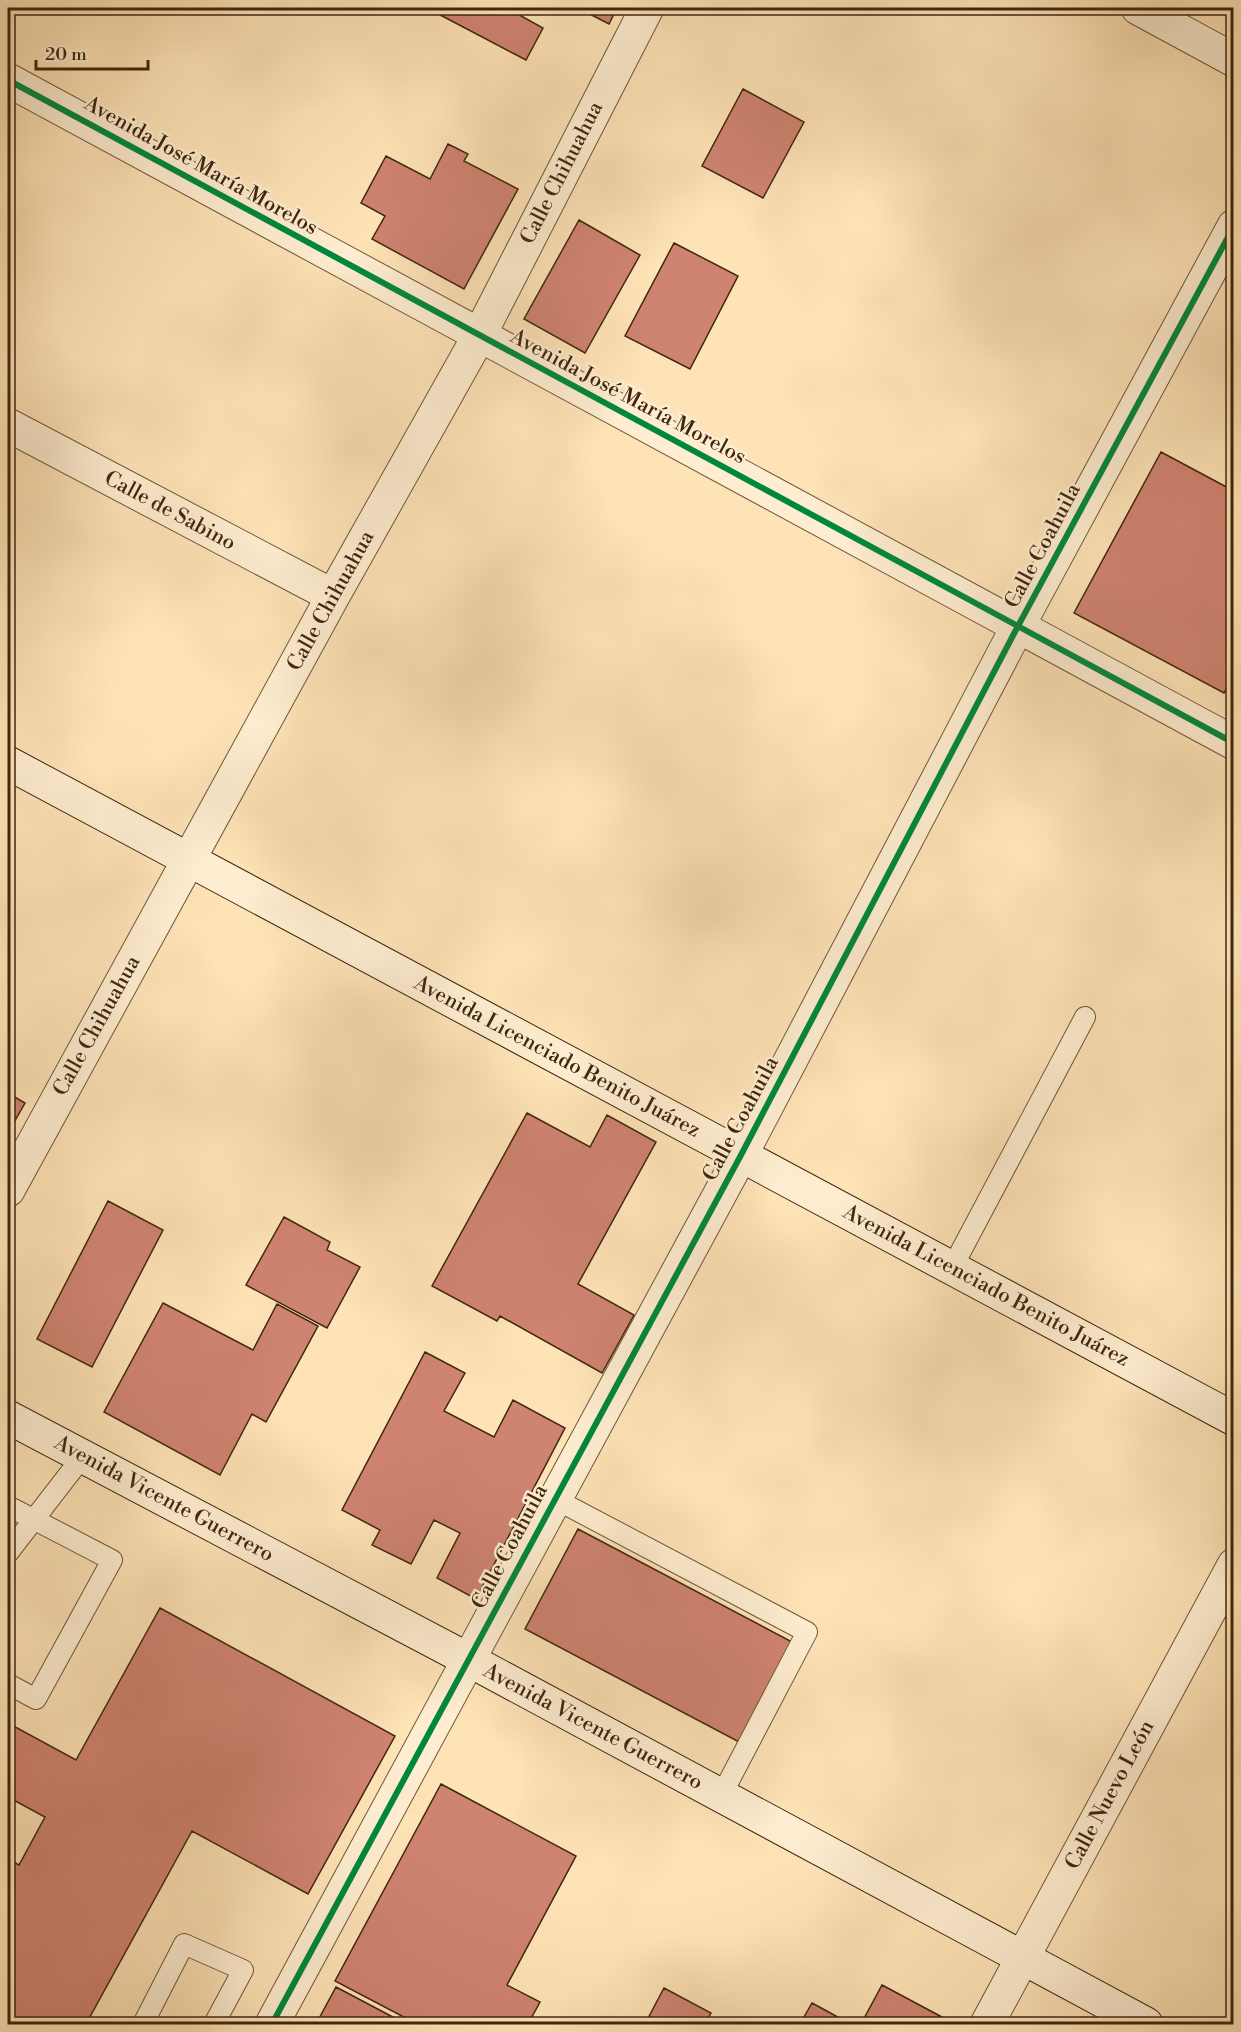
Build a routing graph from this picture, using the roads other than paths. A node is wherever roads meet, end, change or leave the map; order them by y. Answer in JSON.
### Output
{"nodes":[{"id":1,"x":647,"y":8,"type":"edge"},
{"id":2,"x":1138,"y":8,"type":"edge"},
{"id":3,"x":1233,"y":60,"type":"edge"},
{"id":4,"x":8,"y":80,"type":"edge"},
{"id":5,"x":1233,"y":226,"type":"edge"},
{"id":6,"x":479,"y":336,"type":"junction"},
{"id":7,"x":8,"y":425,"type":"edge"},
{"id":8,"x":333,"y":596,"type":"junction"},
{"id":9,"x":1018,"y":626,"type":"junction"},
{"id":10,"x":1233,"y":743,"type":"edge"},
{"id":11,"x":8,"y":763,"type":"edge"},
{"id":12,"x":188,"y":859,"type":"junction"},
{"id":13,"x":1085,"y":1017,"type":"dead end"},
{"id":14,"x":741,"y":1155,"type":"junction"},
{"id":15,"x":8,"y":1190,"type":"edge"},
{"id":16,"x":952,"y":1268,"type":"junction"},
{"id":17,"x":8,"y":1417,"type":"edge"},
{"id":18,"x":1233,"y":1419,"type":"edge"},
{"id":19,"x":83,"y":1456,"type":"junction"},
{"id":20,"x":555,"y":1499,"type":"junction"},
{"id":21,"x":8,"y":1506,"type":"edge"},
{"id":22,"x":33,"y":1520,"type":"junction"},
{"id":23,"x":8,"y":1553,"type":"edge"},
{"id":24,"x":1233,"y":1565,"type":"edge"},
{"id":25,"x":469,"y":1660,"type":"junction"},
{"id":26,"x":8,"y":1684,"type":"edge"},
{"id":27,"x":721,"y":1796,"type":"junction"},
{"id":28,"x":1022,"y":1959,"type":"junction"},
{"id":29,"x":1127,"y":2020,"type":"edge"},
{"id":30,"x":219,"y":2023,"type":"edge"},
{"id":31,"x":142,"y":2025,"type":"edge"},
{"id":32,"x":272,"y":2025,"type":"edge"},
{"id":33,"x":987,"y":2025,"type":"edge"}],
"edges":[{"from":1,"to":6,"type":"street","name":"Calle Chihuahua"},
{"from":2,"to":3,"type":"street"},
{"from":4,"to":6,"type":"street","name":"Avenida José María Morelos"},
{"from":5,"to":9,"type":"street","name":"Calle Coahuila"},
{"from":6,"to":8,"type":"street","name":"Calle Chihuahua"},
{"from":6,"to":9,"type":"street","name":"Avenida José María Morelos"},
{"from":7,"to":8,"type":"street","name":"Calle de Sabino"},
{"from":8,"to":12,"type":"street","name":"Calle Chihuahua"},
{"from":9,"to":10,"type":"street","name":"Avenida José María Morelos"},
{"from":9,"to":14,"type":"street","name":"Calle Coahuila"},
{"from":11,"to":12,"type":"street","name":"Avenida Licenciado Benito Juárez"},
{"from":12,"to":14,"type":"street","name":"Avenida Licenciado Benito Juárez"},
{"from":12,"to":15,"type":"street","name":"Calle Chihuahua"},
{"from":13,"to":16,"type":"lane"},
{"from":14,"to":16,"type":"street","name":"Avenida Licenciado Benito Juárez"},
{"from":14,"to":20,"type":"street","name":"Calle Coahuila"},
{"from":16,"to":18,"type":"street","name":"Avenida Licenciado Benito Juárez"},
{"from":17,"to":19,"type":"street","name":"Avenida Vicente Guerrero"},
{"from":19,"to":22,"type":"lane"},
{"from":19,"to":25,"type":"street","name":"Avenida Vicente Guerrero"},
{"from":20,"to":25,"type":"street","name":"Calle Coahuila"},
{"from":20,"to":27,"type":"lane"},
{"from":21,"to":22,"type":"lane"},
{"from":22,"to":23,"type":"lane"},
{"from":22,"to":26,"type":"lane"},
{"from":24,"to":28,"type":"street","name":"Calle Nuevo León"},
{"from":25,"to":27,"type":"street","name":"Avenida Vicente Guerrero"},
{"from":25,"to":32,"type":"street","name":"Calle Coahuila"},
{"from":27,"to":28,"type":"street","name":"Avenida Vicente Guerrero"},
{"from":28,"to":29,"type":"street","name":"Avenida Vicente Guerrero"},
{"from":28,"to":33,"type":"street","name":"Calle Nuevo León"},
{"from":30,"to":31,"type":"lane"}]}
